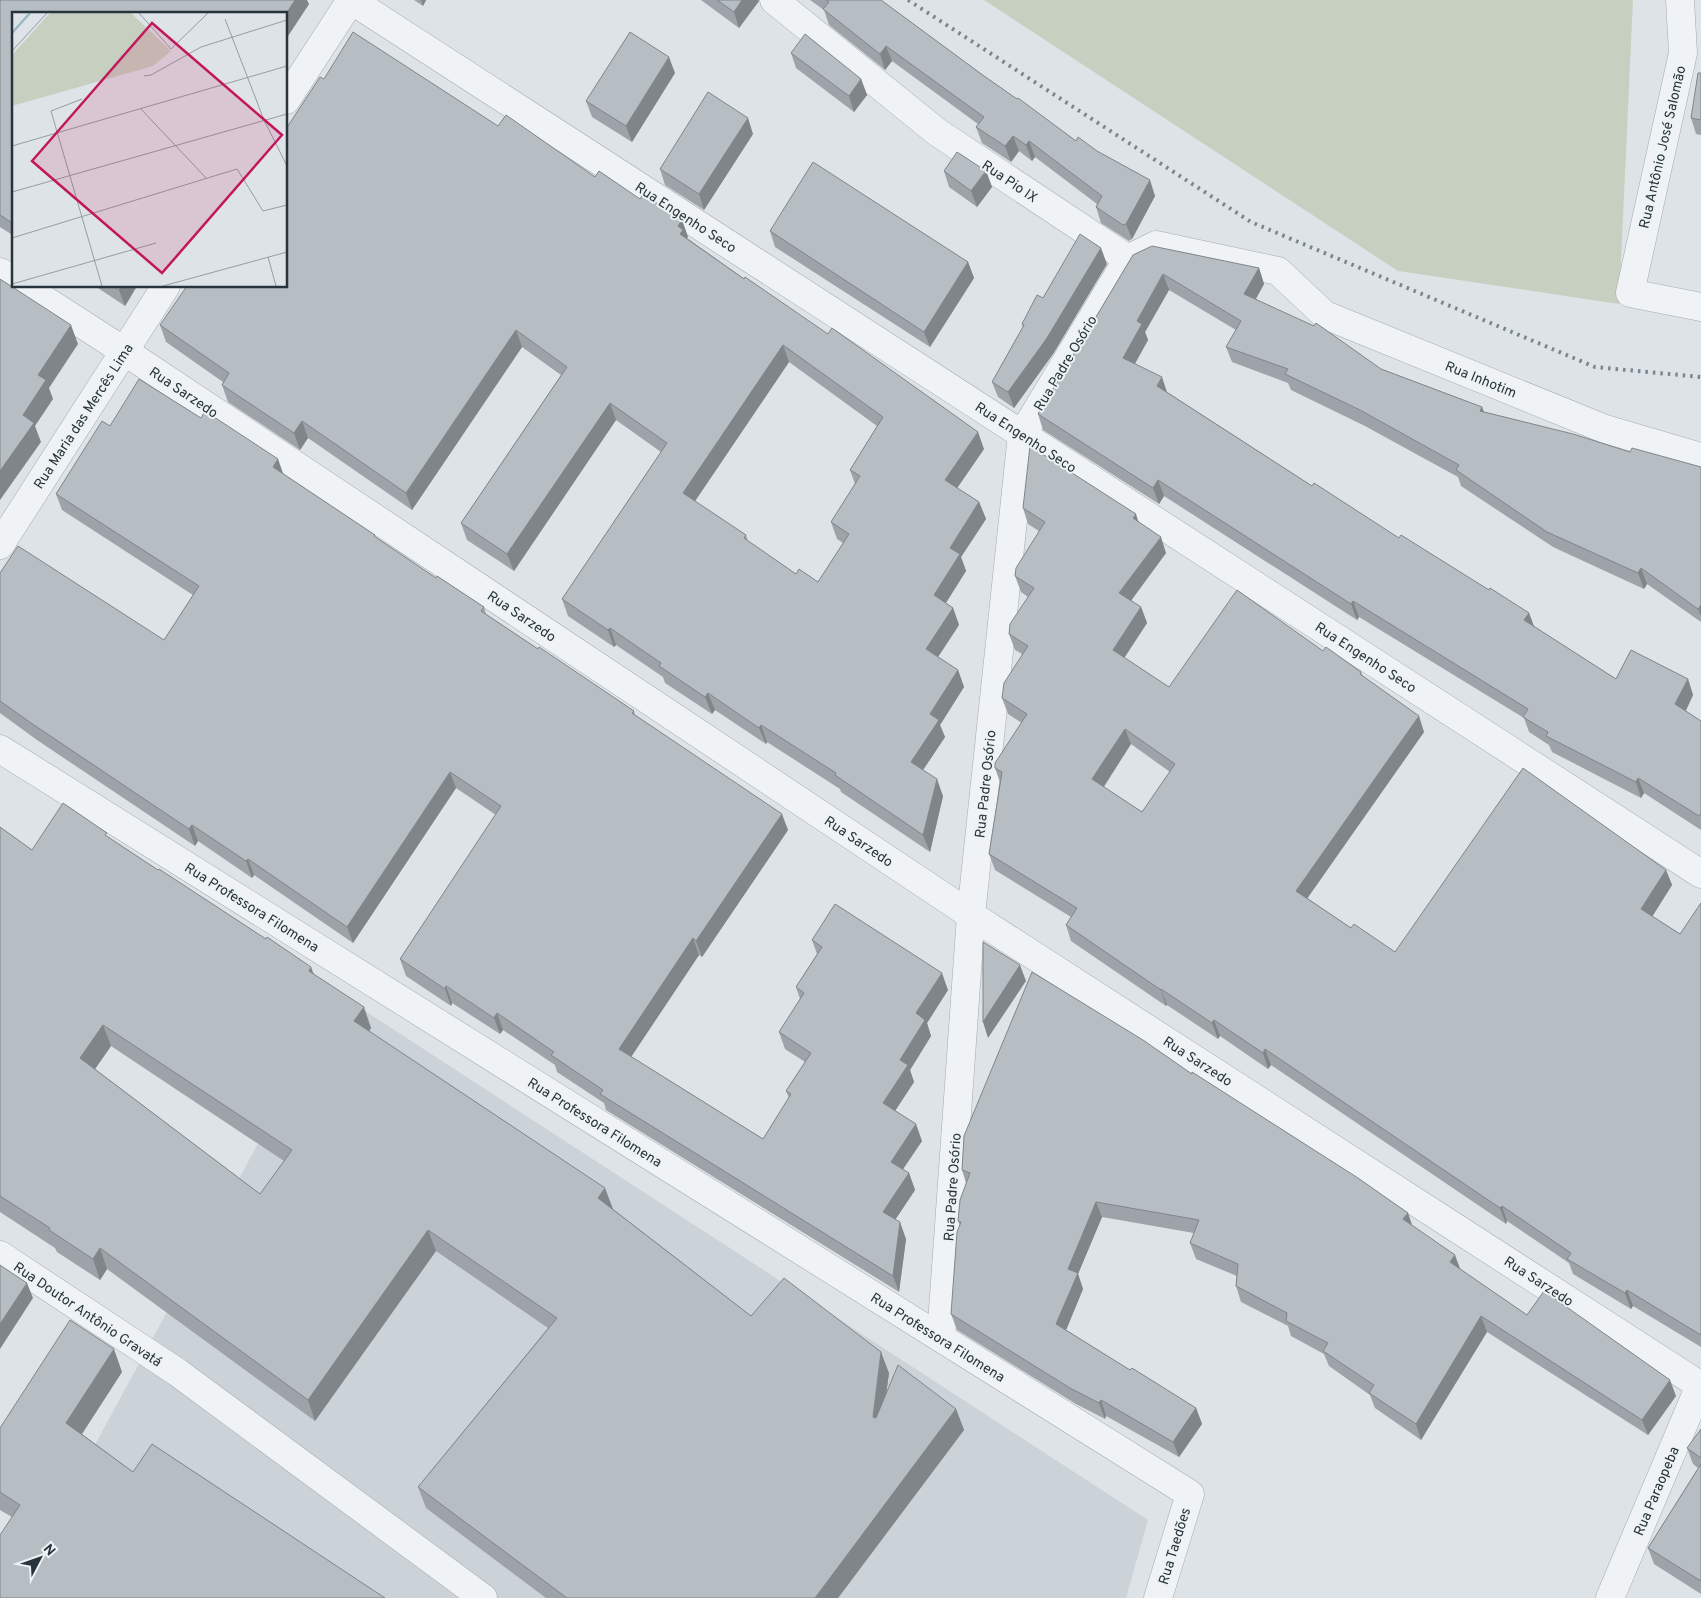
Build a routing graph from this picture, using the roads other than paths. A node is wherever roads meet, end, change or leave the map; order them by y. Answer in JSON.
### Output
{"nodes":[{"id":1,"x":351,"y":0,"type":"edge"},
{"id":2,"x":774,"y":0,"type":"edge"},
{"id":3,"x":1680,"y":0,"type":"edge"},
{"id":4,"x":288,"y":97,"type":"edge"},
{"id":5,"x":1128,"y":260,"type":"junction"},
{"id":6,"x":0,"y":272,"type":"edge"},
{"id":7,"x":12,"y":279,"type":"edge"},
{"id":8,"x":26,"y":288,"type":"edge"},
{"id":9,"x":165,"y":288,"type":"edge"},
{"id":10,"x":1701,"y":307,"type":"edge"},
{"id":11,"x":124,"y":351,"type":"junction"},
{"id":12,"x":1022,"y":435,"type":"junction"},
{"id":13,"x":1701,"y":457,"type":"edge"},
{"id":14,"x":0,"y":545,"type":"edge"},
{"id":15,"x":0,"y":749,"type":"edge"},
{"id":16,"x":1701,"y":874,"type":"edge"},
{"id":17,"x":971,"y":915,"type":"junction"},
{"id":18,"x":0,"y":1255,"type":"edge"},
{"id":19,"x":941,"y":1338,"type":"junction"},
{"id":20,"x":1701,"y":1385,"type":"edge"},
{"id":21,"x":1190,"y":1494,"type":"joint"},
{"id":22,"x":484,"y":1598,"type":"edge"},
{"id":23,"x":1158,"y":1598,"type":"edge"},
{"id":24,"x":1610,"y":1598,"type":"edge"}],
"edges":[{"from":1,"to":4,"type":"street"},
{"from":1,"to":12,"type":"street","name":"Rua Engenho Seco"},
{"from":2,"to":5,"type":"street","name":"Rua Pio IX"},
{"from":3,"to":10,"type":"street","name":"Rua Antônio José Salomão"},
{"from":5,"to":12,"type":"street","name":"Rua Padre Osório"},
{"from":5,"to":13,"type":"street","name":"Rua Inhotim"},
{"from":6,"to":7,"type":"street"},
{"from":8,"to":11,"type":"street","name":"Rua Sarzedo"},
{"from":9,"to":11,"type":"street","name":"Rua Maria das Mercês Lima"},
{"from":11,"to":14,"type":"street","name":"Rua Maria das Mercês Lima"},
{"from":11,"to":17,"type":"street","name":"Rua Sarzedo"},
{"from":12,"to":16,"type":"street","name":"Rua Engenho Seco"},
{"from":12,"to":17,"type":"street","name":"Rua Padre Osório"},
{"from":15,"to":19,"type":"street","name":"Rua Professora Filomena"},
{"from":17,"to":19,"type":"street","name":"Rua Padre Osório"},
{"from":17,"to":20,"type":"street","name":"Rua Sarzedo"},
{"from":18,"to":22,"type":"street","name":"Rua Doutor Antônio Gravatá"},
{"from":19,"to":21,"type":"street","name":"Rua Professora Filomena"},
{"from":20,"to":24,"type":"street","name":"Rua Paraopeba"},
{"from":21,"to":23,"type":"street","name":"Rua Taedões"}]}
